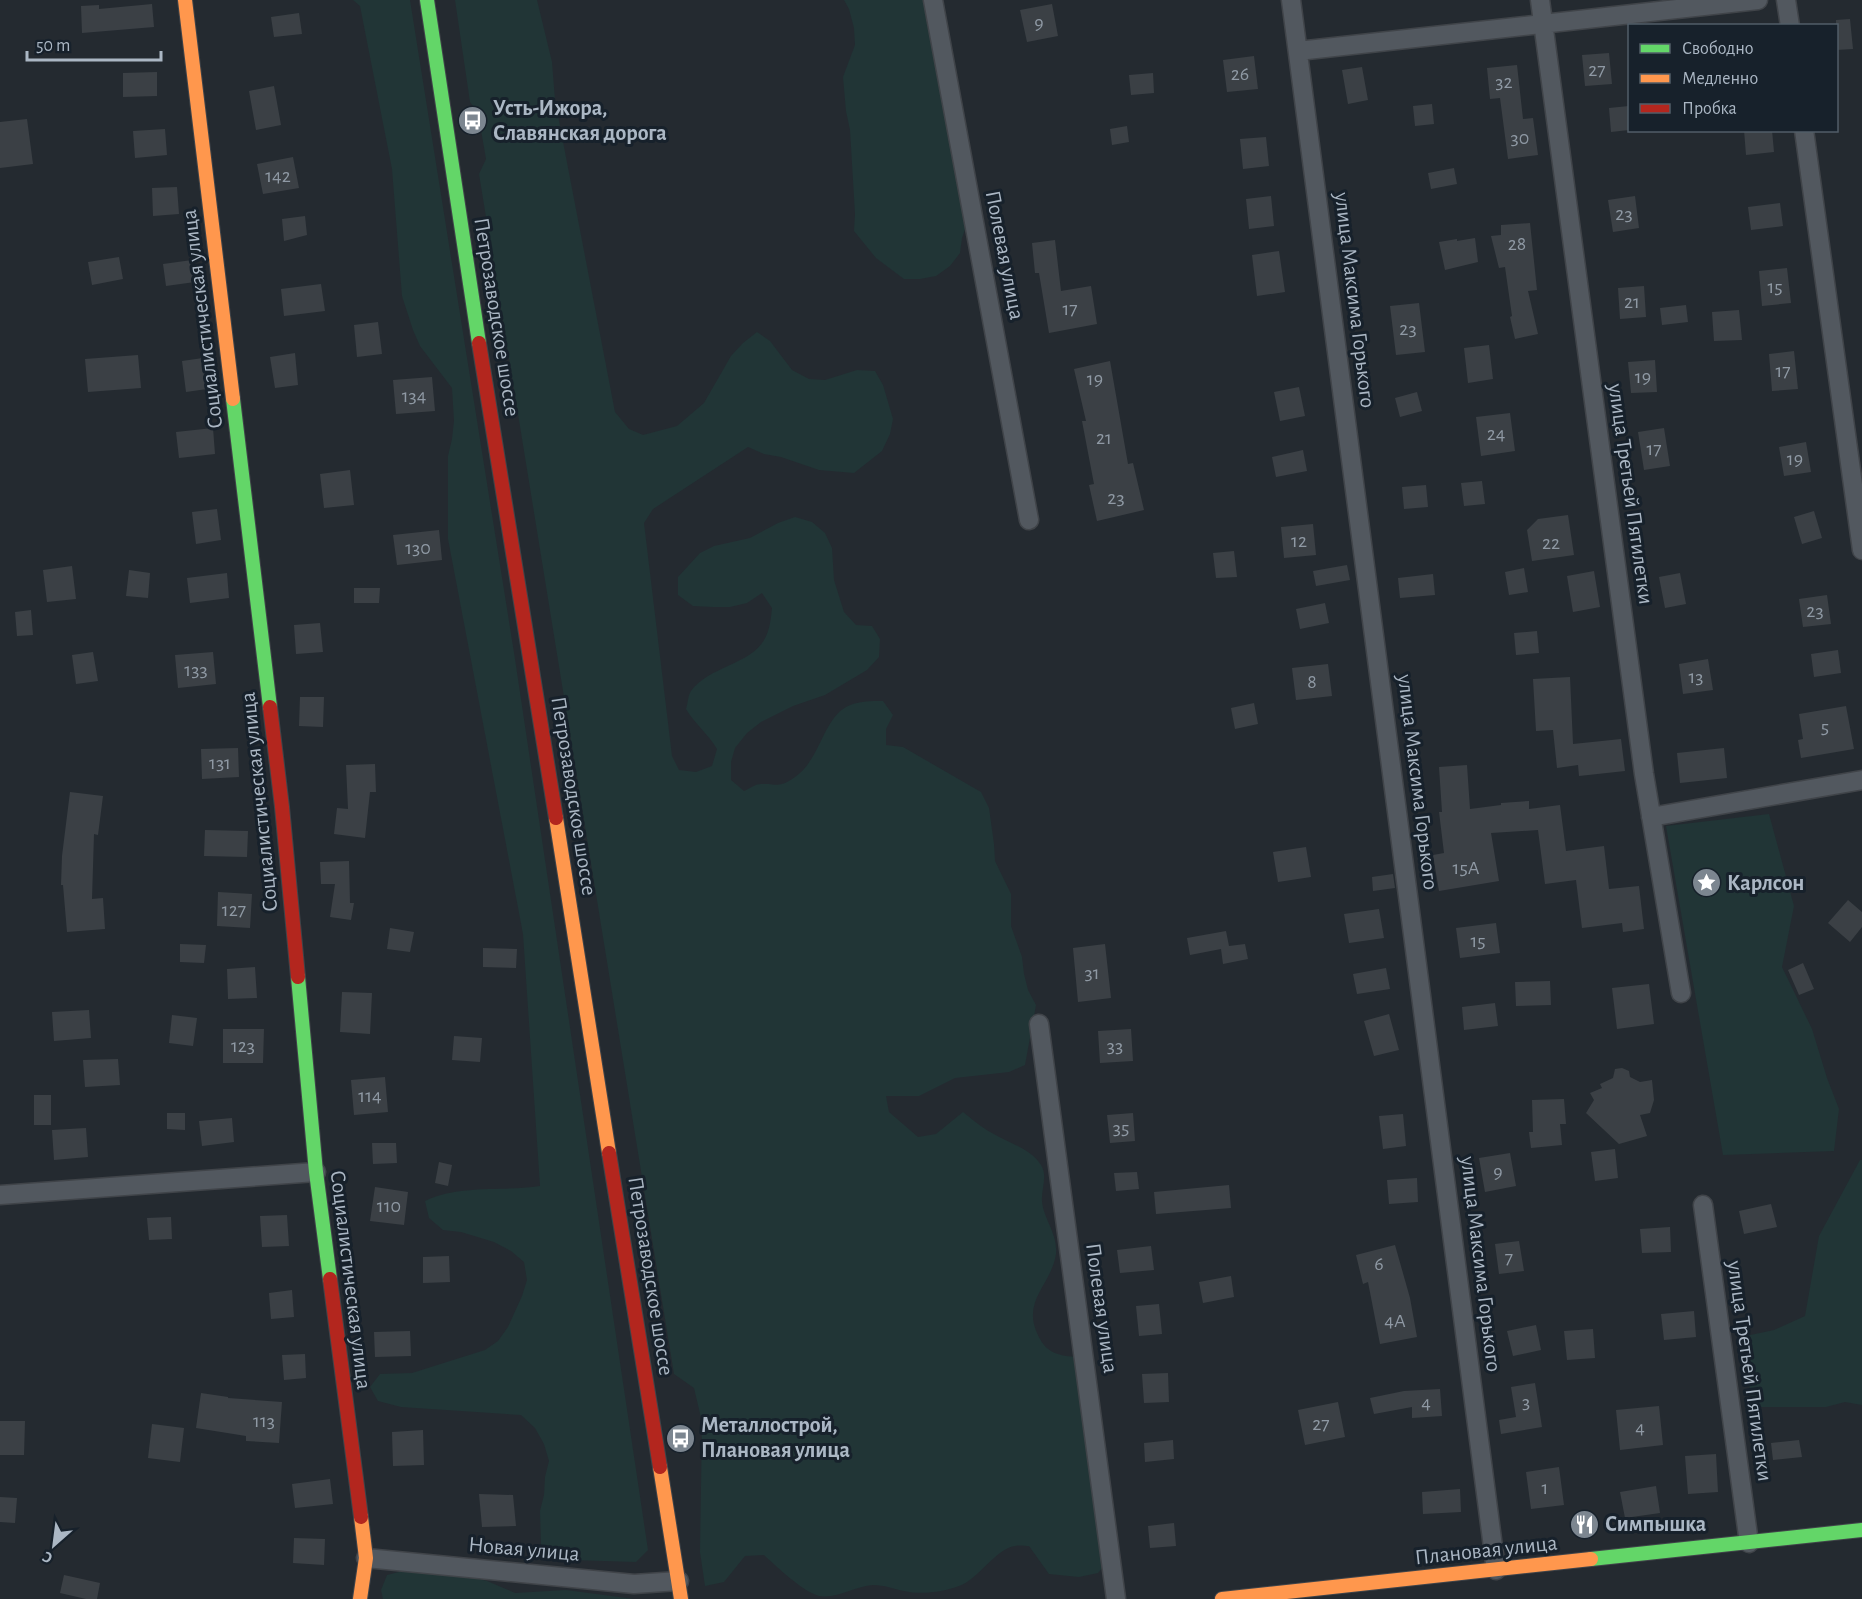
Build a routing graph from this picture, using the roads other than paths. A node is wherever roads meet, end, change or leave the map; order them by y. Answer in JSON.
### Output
{"nodes":[{"id":1,"x":185,"y":0,"type":"edge"},
{"id":2,"x":427,"y":0,"type":"edge"},
{"id":3,"x":933,"y":0,"type":"edge"},
{"id":4,"x":1291,"y":0,"type":"edge"},
{"id":5,"x":1540,"y":0,"type":"edge"},
{"id":6,"x":1758,"y":0,"type":"edge"},
{"id":7,"x":1786,"y":0,"type":"edge"},
{"id":8,"x":1544,"y":24,"type":"junction"},
{"id":9,"x":1790,"y":24,"type":"edge"},
{"id":10,"x":1298,"y":51,"type":"junction"},
{"id":11,"x":1804,"y":132,"type":"edge"},
{"id":12,"x":1859,"y":502,"type":"edge"},
{"id":13,"x":1029,"y":520,"type":"dead end"},
{"id":14,"x":1862,"y":550,"type":"edge"},
{"id":15,"x":1862,"y":780,"type":"edge"},
{"id":16,"x":1651,"y":816,"type":"junction"},
{"id":17,"x":1681,"y":993,"type":"dead end"},
{"id":18,"x":1039,"y":1024,"type":"dead end"},
{"id":19,"x":316,"y":1172,"type":"junction"},
{"id":20,"x":0,"y":1195,"type":"edge"},
{"id":21,"x":1702,"y":1205,"type":"dead end"},
{"id":22,"x":1862,"y":1530,"type":"edge"},
{"id":23,"x":1749,"y":1543,"type":"junction"},
{"id":24,"x":366,"y":1558,"type":"junction"},
{"id":25,"x":1496,"y":1570,"type":"junction"},
{"id":26,"x":680,"y":1590,"type":"edge"},
{"id":27,"x":360,"y":1599,"type":"edge"},
{"id":28,"x":1116,"y":1599,"type":"edge"},
{"id":29,"x":1221,"y":1599,"type":"edge"}],
"edges":[{"from":1,"to":19,"type":"street","name":"Социалистическая улица"},
{"from":2,"to":26,"type":"street","name":"Петрозаводское шоссе"},
{"from":3,"to":13,"type":"street","name":"Полевая улица"},
{"from":4,"to":10,"type":"street","name":"улица Максима Горького"},
{"from":5,"to":8,"type":"street","name":"улица Третьей Пятилетки"},
{"from":6,"to":8,"type":"street"},
{"from":7,"to":9,"type":"street"},
{"from":8,"to":10,"type":"street"},
{"from":8,"to":16,"type":"street","name":"улица Третьей Пятилетки"},
{"from":10,"to":25,"type":"street","name":"улица Максима Горького"},
{"from":11,"to":12,"type":"street"},
{"from":12,"to":14,"type":"street"},
{"from":15,"to":16,"type":"street"},
{"from":16,"to":17,"type":"street","name":"улица Третьей Пятилетки"},
{"from":18,"to":28,"type":"street","name":"Полевая улица"},
{"from":19,"to":20,"type":"street"},
{"from":19,"to":24,"type":"street","name":"Социалистическая улица"},
{"from":21,"to":23,"type":"street","name":"улица Третьей Пятилетки"},
{"from":22,"to":23,"type":"street","name":"Плановая улица"},
{"from":23,"to":25,"type":"street","name":"Плановая улица"},
{"from":24,"to":26,"type":"street","name":"Новая улица"},
{"from":24,"to":27,"type":"street","name":"Социалистическая улица"},
{"from":25,"to":29,"type":"street","name":"Плановая улица"}]}
